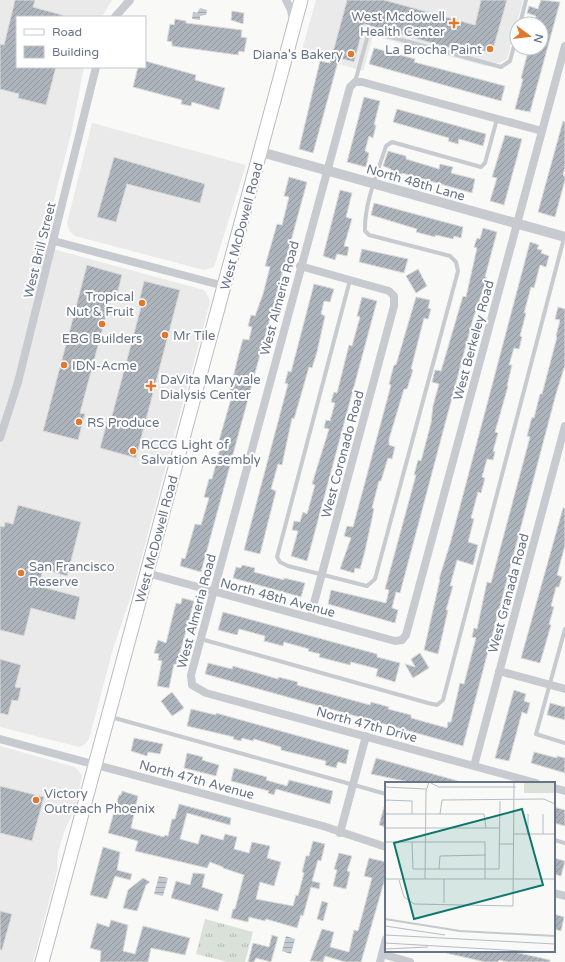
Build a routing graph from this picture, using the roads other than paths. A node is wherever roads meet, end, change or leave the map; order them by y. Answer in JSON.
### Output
{"nodes":[{"id":1,"x":130,"y":0,"type":"edge"},
{"id":2,"x":286,"y":0,"type":"edge"},
{"id":3,"x":301,"y":0,"type":"edge"},
{"id":4,"x":526,"y":0,"type":"edge"},
{"id":5,"x":116,"y":16,"type":"edge"},
{"id":6,"x":522,"y":16,"type":"edge"},
{"id":7,"x":294,"y":28,"type":"junction"},
{"id":8,"x":565,"y":46,"type":"edge"},
{"id":9,"x":511,"y":56,"type":"edge"},
{"id":10,"x":96,"y":68,"type":"edge"},
{"id":11,"x":355,"y":82,"type":"junction"},
{"id":12,"x":497,"y":118,"type":"junction"},
{"id":13,"x":542,"y":131,"type":"junction"},
{"id":14,"x":260,"y":152,"type":"junction"},
{"id":15,"x":326,"y":171,"type":"junction"},
{"id":16,"x":374,"y":184,"type":"junction"},
{"id":17,"x":518,"y":224,"type":"junction"},
{"id":18,"x":565,"y":236,"type":"edge"},
{"id":19,"x":54,"y":241,"type":"junction"},
{"id":20,"x":300,"y":266,"type":"junction"},
{"id":21,"x":350,"y":280,"type":"junction"},
{"id":22,"x":224,"y":286,"type":"junction"},
{"id":23,"x":565,"y":426,"type":"edge"},
{"id":24,"x":0,"y":438,"type":"edge"},
{"id":25,"x":147,"y":573,"type":"junction"},
{"id":26,"x":322,"y":574,"type":"junction"},
{"id":27,"x":214,"y":591,"type":"junction"},
{"id":28,"x":310,"y":618,"type":"junction"},
{"id":29,"x":565,"y":629,"type":"edge"},
{"id":30,"x":200,"y":639,"type":"junction"},
{"id":31,"x":402,"y":640,"type":"joint"},
{"id":32,"x":499,"y":670,"type":"junction"},
{"id":33,"x":192,"y":685,"type":"joint"},
{"id":34,"x":550,"y":685,"type":"junction"},
{"id":35,"x":565,"y":689,"type":"edge"},
{"id":36,"x":108,"y":716,"type":"junction"},
{"id":37,"x":366,"y":736,"type":"junction"},
{"id":38,"x":0,"y":739,"type":"edge"},
{"id":39,"x":565,"y":743,"type":"edge"},
{"id":40,"x":96,"y":763,"type":"junction"},
{"id":41,"x":474,"y":766,"type":"junction"},
{"id":42,"x":532,"y":782,"type":"edge"},
{"id":43,"x":353,"y":785,"type":"junction"},
{"id":44,"x":555,"y":788,"type":"edge"},
{"id":45,"x":565,"y":791,"type":"edge"},
{"id":46,"x":385,"y":794,"type":"edge"},
{"id":47,"x":340,"y":833,"type":"junction"},
{"id":48,"x":555,"y":840,"type":"edge"},
{"id":49,"x":565,"y":843,"type":"edge"},
{"id":50,"x":385,"y":847,"type":"edge"},
{"id":51,"x":555,"y":893,"type":"edge"},
{"id":52,"x":565,"y":896,"type":"edge"},
{"id":53,"x":385,"y":943,"type":"edge"},
{"id":54,"x":381,"y":958,"type":"edge"},
{"id":55,"x":42,"y":962,"type":"edge"},
{"id":56,"x":410,"y":962,"type":"edge"}],
"edges":[{"from":1,"to":5,"type":"street"},
{"from":2,"to":7,"type":"street"},
{"from":3,"to":7,"type":"main road","name":"West McDowell Road"},
{"from":4,"to":6,"type":"lane"},
{"from":7,"to":14,"type":"main road","name":"West McDowell Road"},
{"from":8,"to":13,"type":"street","name":"West Berkeley Road"},
{"from":9,"to":11,"type":"lane"},
{"from":10,"to":19,"type":"street","name":"West Brill Street"},
{"from":11,"to":12,"type":"street"},
{"from":11,"to":15,"type":"street","name":"West Almeria Road"},
{"from":12,"to":13,"type":"street"},
{"from":12,"to":16,"type":"lane"},
{"from":13,"to":17,"type":"street","name":"West Berkeley Road"},
{"from":14,"to":15,"type":"street","name":"North 48th Lane"},
{"from":14,"to":22,"type":"main road","name":"West McDowell Road"},
{"from":15,"to":16,"type":"street","name":"North 48th Lane"},
{"from":15,"to":20,"type":"street","name":"West Almeria Road"},
{"from":16,"to":17,"type":"street","name":"North 48th Lane"},
{"from":16,"to":26,"type":"lane"},
{"from":17,"to":18,"type":"street","name":"North 48th Lane"},
{"from":17,"to":31,"type":"street","name":"West Berkeley Road"},
{"from":18,"to":30,"type":"lane"},
{"from":19,"to":22,"type":"street"},
{"from":19,"to":24,"type":"street","name":"West Brill Street"},
{"from":20,"to":21,"type":"street"},
{"from":20,"to":27,"type":"street","name":"West Almeria Road"},
{"from":21,"to":26,"type":"street","name":"West Coronado Road"},
{"from":21,"to":26,"type":"lane"},
{"from":22,"to":25,"type":"main road","name":"West McDowell Road"},
{"from":23,"to":32,"type":"street","name":"West Granada Road"},
{"from":25,"to":27,"type":"street","name":"North 48th Avenue"},
{"from":25,"to":36,"type":"main road","name":"West McDowell Road"},
{"from":26,"to":28,"type":"street","name":"West Coronado Road"},
{"from":27,"to":28,"type":"street","name":"North 48th Avenue"},
{"from":27,"to":30,"type":"street","name":"West Almeria Road"},
{"from":28,"to":31,"type":"street","name":"North 48th Avenue"},
{"from":29,"to":34,"type":"lane"},
{"from":30,"to":33,"type":"street","name":"West Almeria Road"},
{"from":32,"to":34,"type":"street"},
{"from":32,"to":41,"type":"street","name":"West Granada Road"},
{"from":33,"to":37,"type":"street","name":"North 47th Drive"},
{"from":34,"to":35,"type":"street"},
{"from":34,"to":39,"type":"lane"},
{"from":36,"to":40,"type":"main road","name":"West McDowell Road"},
{"from":36,"to":43,"type":"lane"},
{"from":37,"to":41,"type":"street","name":"North 47th Drive"},
{"from":37,"to":43,"type":"street"},
{"from":38,"to":40,"type":"street","name":"North 47th Avenue"},
{"from":40,"to":47,"type":"street","name":"North 47th Avenue"},
{"from":40,"to":55,"type":"main road","name":"West McDowell Road"},
{"from":41,"to":42,"type":"street","name":"North 47th Drive"},
{"from":43,"to":46,"type":"lane"},
{"from":43,"to":47,"type":"street"},
{"from":44,"to":45,"type":"street"},
{"from":47,"to":50,"type":"street","name":"North 47th Avenue"},
{"from":48,"to":49,"type":"lane"},
{"from":51,"to":52,"type":"street"},
{"from":53,"to":54,"type":"street"},
{"from":54,"to":56,"type":"street"}]}
